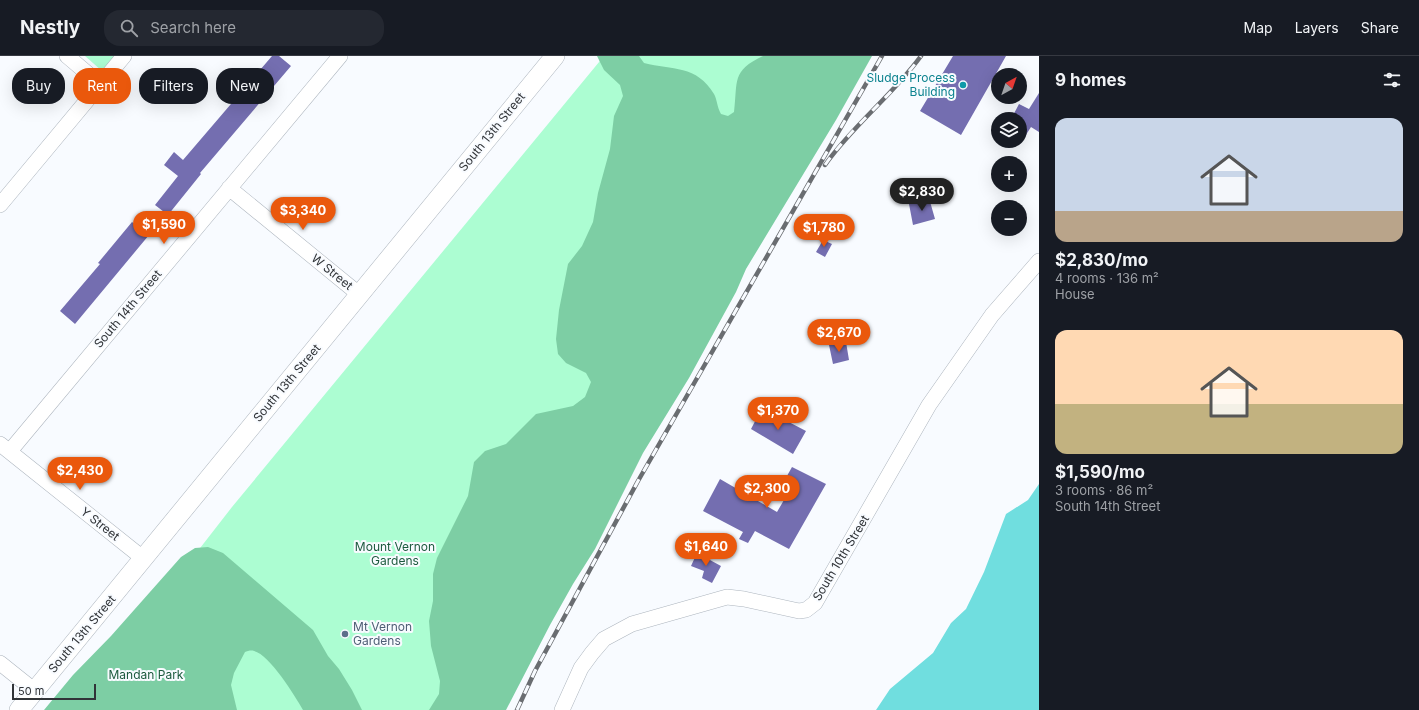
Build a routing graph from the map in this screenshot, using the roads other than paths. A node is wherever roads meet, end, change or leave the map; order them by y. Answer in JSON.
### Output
{"nodes":[{"id":1,"x":67,"y":56,"type":"edge"},
{"id":2,"x":124,"y":56,"type":"edge"},
{"id":3,"x":340,"y":56,"type":"edge"},
{"id":4,"x":555,"y":56,"type":"edge"},
{"id":5,"x":81,"y":68,"type":"edge"},
{"id":6,"x":114,"y":68,"type":"edge"},
{"id":7,"x":83,"y":104,"type":"edge"},
{"id":8,"x":229,"y":188,"type":"junction"},
{"id":9,"x":0,"y":205,"type":"edge"},
{"id":10,"x":1039,"y":261,"type":"edge"},
{"id":11,"x":360,"y":295,"type":"junction"},
{"id":12,"x":5,"y":447,"type":"edge"},
{"id":13,"x":144,"y":559,"type":"junction"},
{"id":14,"x":0,"y":663,"type":"edge"},
{"id":15,"x":35,"y":691,"type":"junction"},
{"id":16,"x":19,"y":710,"type":"edge"},
{"id":17,"x":562,"y":710,"type":"edge"}],
"edges":[{"from":1,"to":5,"type":"street"},
{"from":2,"to":6,"type":"street"},
{"from":3,"to":8,"type":"street","name":"South 14th Street"},
{"from":4,"to":11,"type":"main road","name":"South 13th Street"},
{"from":7,"to":9,"type":"street"},
{"from":8,"to":11,"type":"street","name":"W Street"},
{"from":8,"to":12,"type":"street","name":"South 14th Street"},
{"from":10,"to":17,"type":"street","name":"South 10th Street"},
{"from":11,"to":13,"type":"main road","name":"South 13th Street"},
{"from":12,"to":13,"type":"street","name":"Y Street"},
{"from":13,"to":15,"type":"main road","name":"South 13th Street"},
{"from":14,"to":15,"type":"street"},
{"from":15,"to":16,"type":"main road","name":"South 13th Street"}]}
